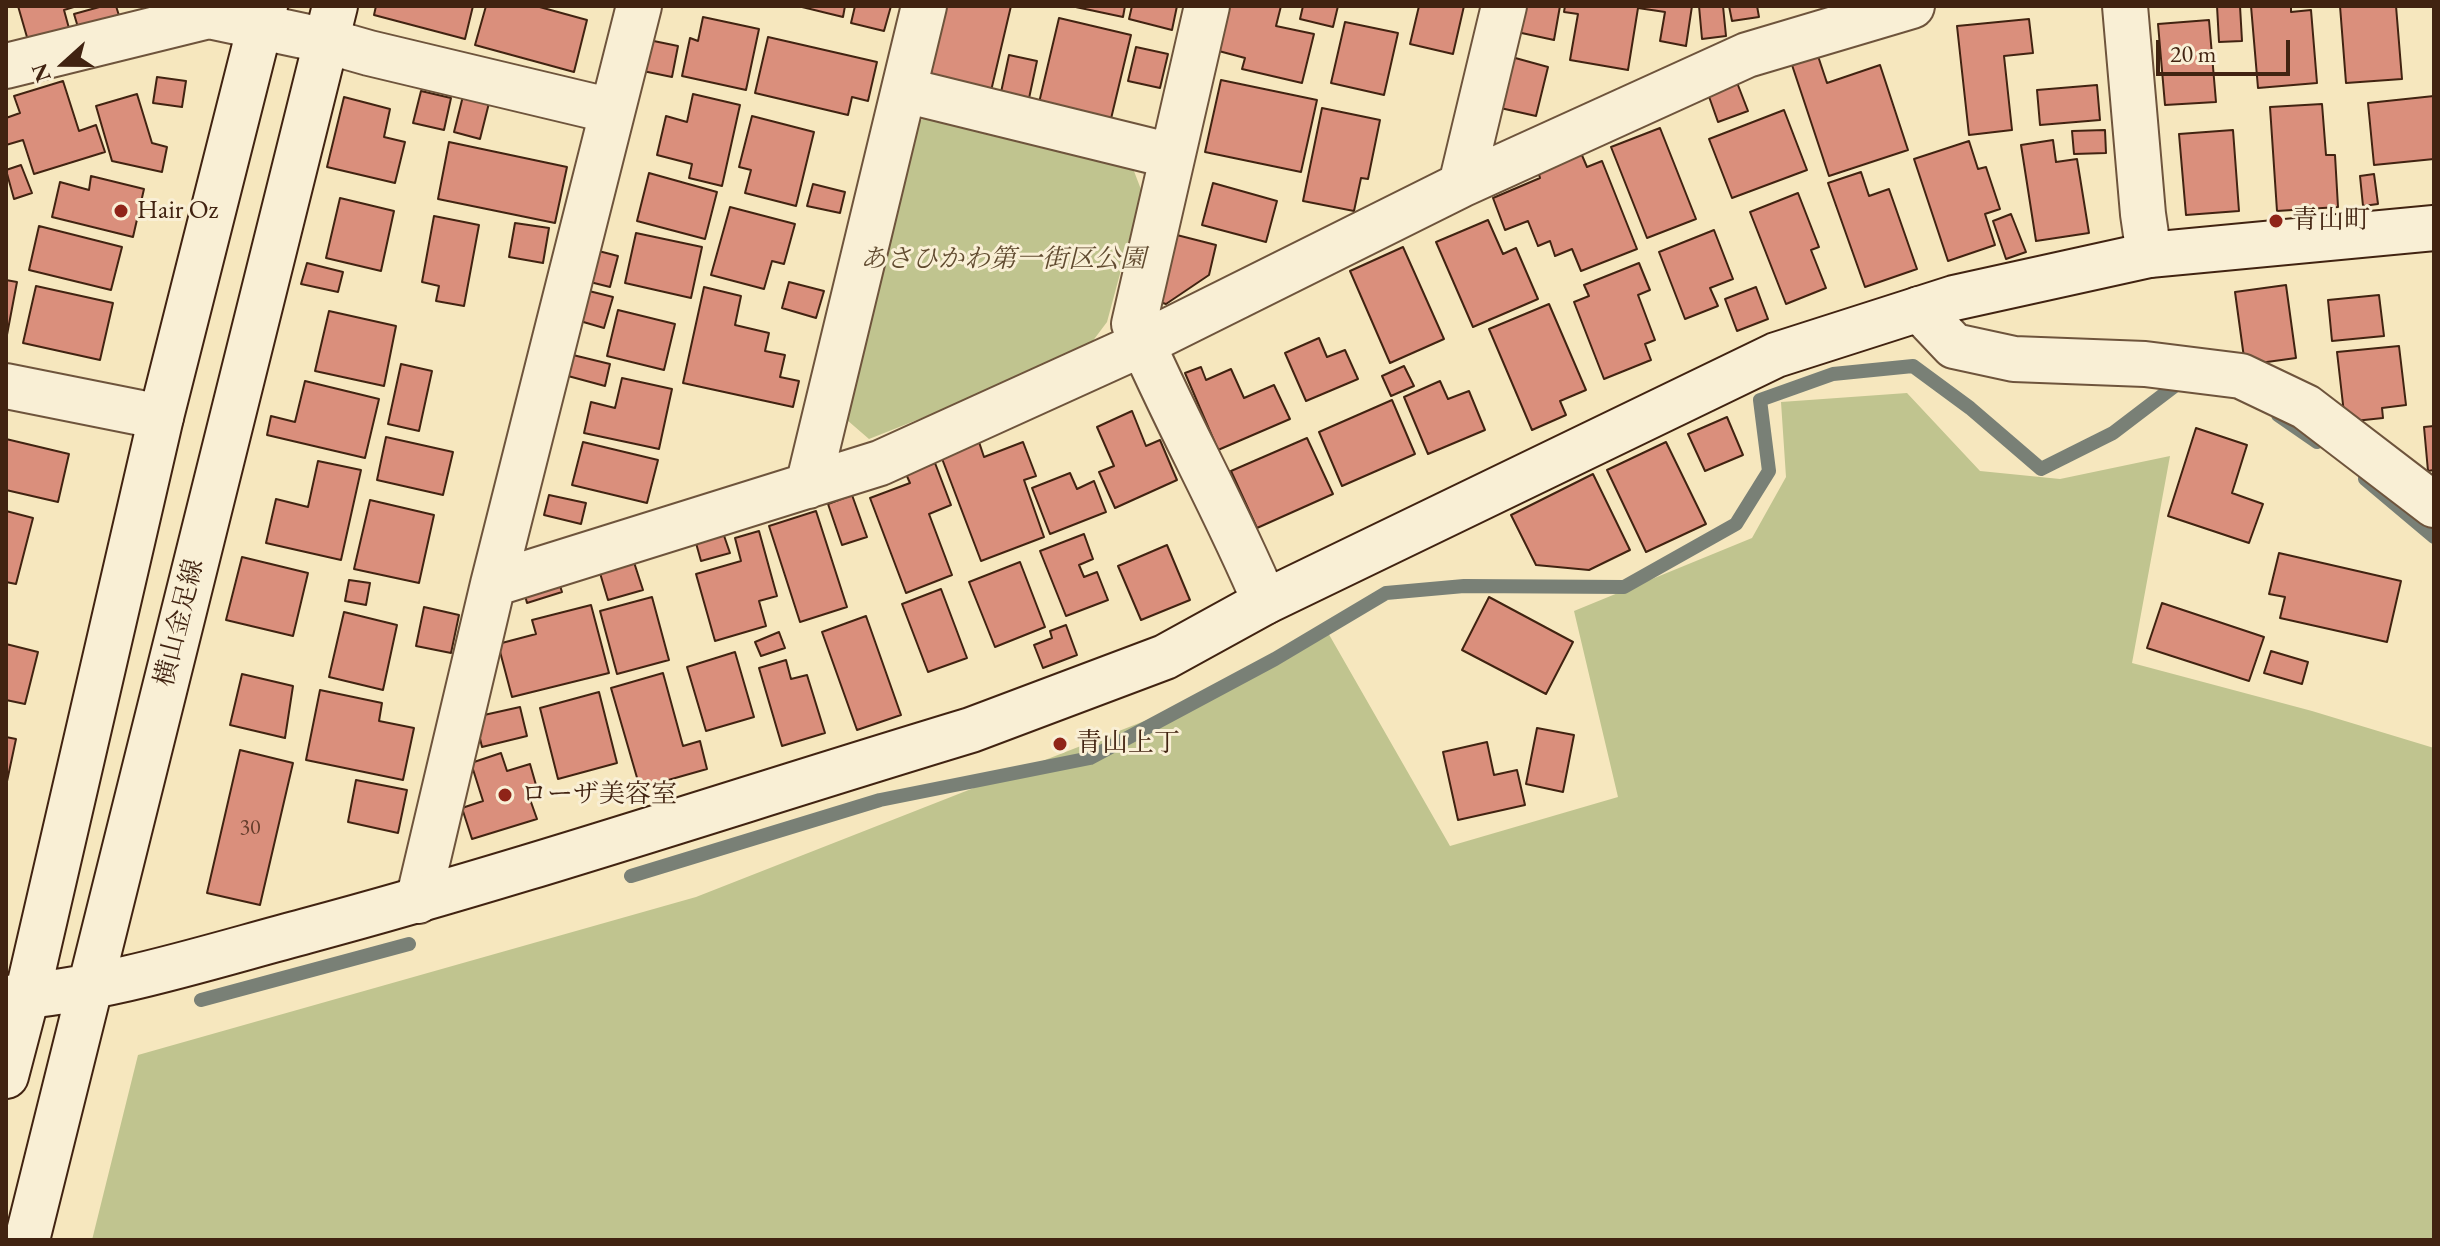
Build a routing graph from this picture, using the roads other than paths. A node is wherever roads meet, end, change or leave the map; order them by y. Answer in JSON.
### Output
{"nodes":[{"id":1,"x":639,"y":6,"type":"edge"},
{"id":2,"x":924,"y":6,"type":"edge"},
{"id":3,"x":1207,"y":6,"type":"edge"},
{"id":4,"x":1504,"y":6,"type":"edge"},
{"id":5,"x":1912,"y":6,"type":"edge"},
{"id":6,"x":2125,"y":6,"type":"edge"},
{"id":7,"x":262,"y":16,"type":"edge"},
{"id":8,"x":331,"y":23,"type":"edge"},
{"id":9,"x":6,"y":66,"type":"edge"},
{"id":10,"x":904,"y":90,"type":"junction"},
{"id":11,"x":612,"y":111,"type":"junction"},
{"id":12,"x":1172,"y":156,"type":"junction"},
{"id":13,"x":1461,"y":185,"type":"junction"},
{"id":14,"x":2434,"y":228,"type":"edge"},
{"id":15,"x":2149,"y":255,"type":"junction"},
{"id":16,"x":1919,"y":309,"type":"junction"},
{"id":17,"x":1142,"y":344,"type":"junction"},
{"id":18,"x":6,"y":386,"type":"edge"},
{"id":19,"x":161,"y":417,"type":"junction"},
{"id":20,"x":808,"y":486,"type":"junction"},
{"id":21,"x":2434,"y":505,"type":"edge"},
{"id":22,"x":493,"y":584,"type":"junction"},
{"id":23,"x":1265,"y":602,"type":"junction"},
{"id":24,"x":418,"y":901,"type":"junction"},
{"id":25,"x":90,"y":985,"type":"junction"},
{"id":26,"x":17,"y":997,"type":"edge"},
{"id":27,"x":6,"y":1076,"type":"edge"},
{"id":28,"x":27,"y":1240,"type":"edge"}],
"edges":[{"from":1,"to":11,"type":"street"},
{"from":2,"to":10,"type":"street"},
{"from":3,"to":12,"type":"street"},
{"from":4,"to":13,"type":"street"},
{"from":5,"to":13,"type":"street"},
{"from":6,"to":15,"type":"street"},
{"from":7,"to":8,"type":"street"},
{"from":7,"to":9,"type":"street"},
{"from":7,"to":19,"type":"street"},
{"from":8,"to":11,"type":"street"},
{"from":8,"to":25,"type":"street","name":"横山金足線"},
{"from":10,"to":12,"type":"street"},
{"from":10,"to":20,"type":"street"},
{"from":11,"to":22,"type":"street"},
{"from":12,"to":17,"type":"street"},
{"from":13,"to":17,"type":"street"},
{"from":14,"to":15,"type":"street"},
{"from":15,"to":16,"type":"street"},
{"from":16,"to":21,"type":"street"},
{"from":16,"to":23,"type":"street"},
{"from":17,"to":20,"type":"street"},
{"from":17,"to":23,"type":"street"},
{"from":18,"to":19,"type":"street"},
{"from":19,"to":26,"type":"street"},
{"from":20,"to":22,"type":"street"},
{"from":22,"to":24,"type":"street"},
{"from":23,"to":24,"type":"street"},
{"from":24,"to":25,"type":"street"},
{"from":25,"to":26,"type":"street"},
{"from":25,"to":28,"type":"street","name":"横山金足線"},
{"from":26,"to":27,"type":"street"}]}
